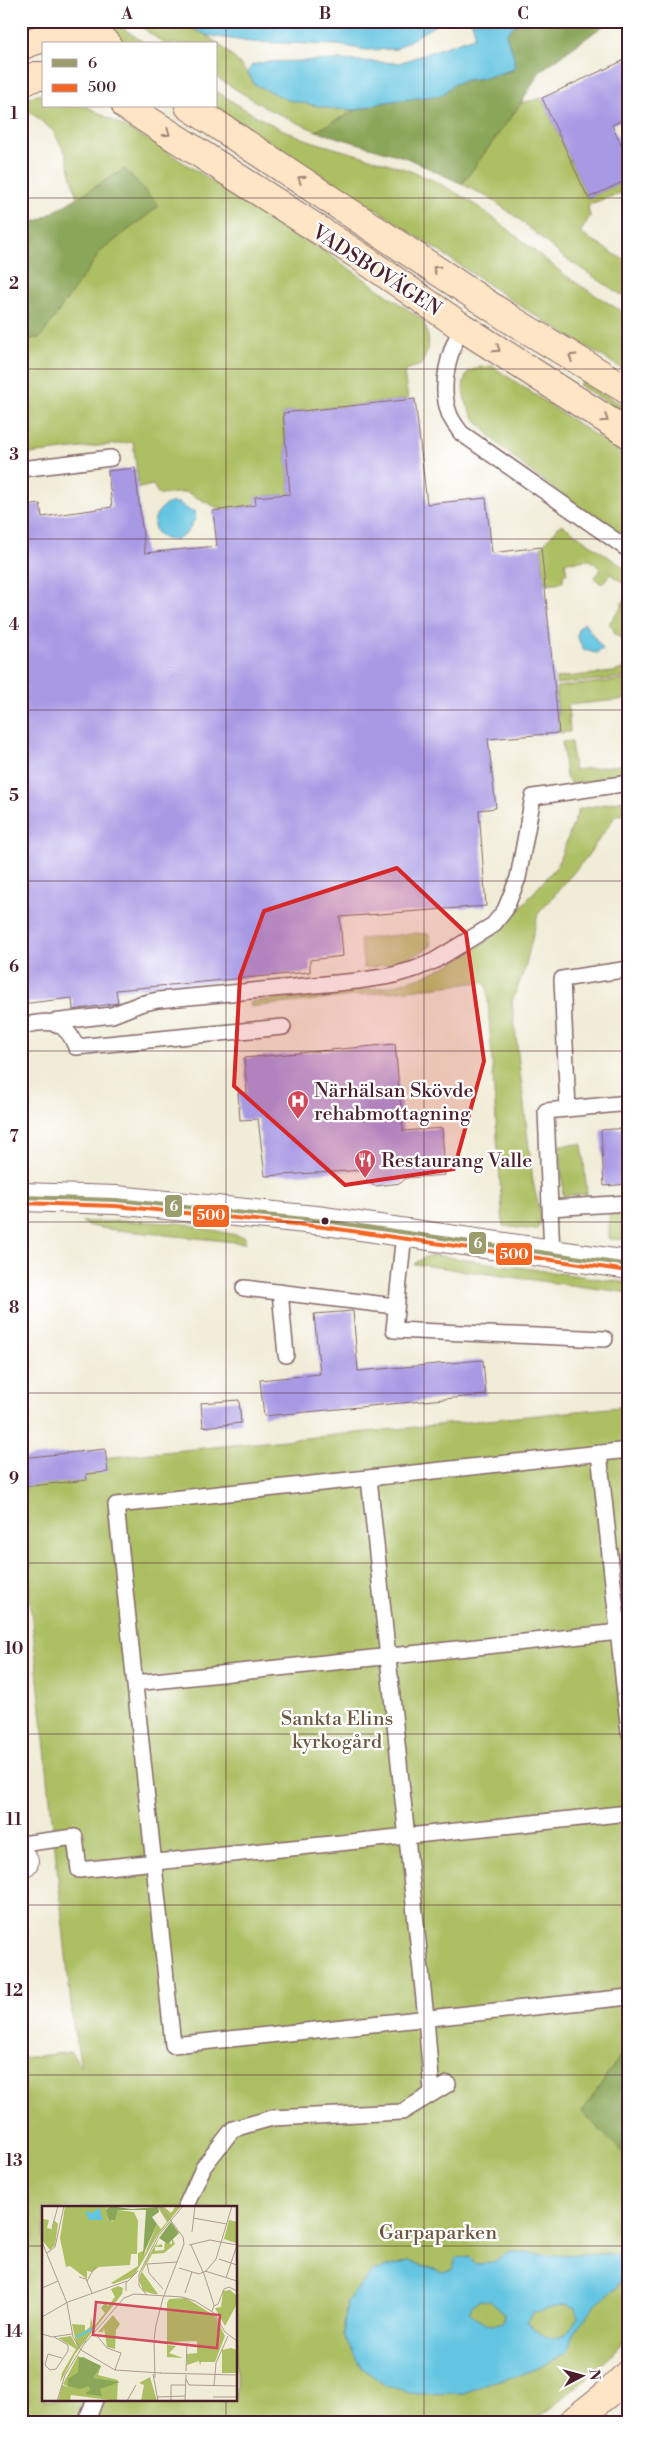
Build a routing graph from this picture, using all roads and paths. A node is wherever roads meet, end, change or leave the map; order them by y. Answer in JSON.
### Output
{"nodes":[{"id":1,"x":72,"y":21,"type":"edge"},
{"id":2,"x":33,"y":38,"type":"edge"},
{"id":3,"x":76,"y":42,"type":"edge"},
{"id":4,"x":104,"y":42,"type":"edge"},
{"id":5,"x":42,"y":76,"type":"edge"},
{"id":6,"x":21,"y":83,"type":"edge"},
{"id":7,"x":129,"y":108,"type":"edge"},
{"id":8,"x":192,"y":108,"type":"edge"},
{"id":9,"x":462,"y":327,"type":"junction"},
{"id":10,"x":629,"y":391,"type":"edge"},
{"id":11,"x":629,"y":434,"type":"edge"},
{"id":12,"x":111,"y":458,"type":"dead end"},
{"id":13,"x":21,"y":469,"type":"edge"},
{"id":14,"x":629,"y":550,"type":"edge"},
{"id":15,"x":629,"y":783,"type":"edge"},
{"id":16,"x":629,"y":969,"type":"edge"},
{"id":17,"x":52,"y":1022,"type":"junction"},
{"id":18,"x":21,"y":1026,"type":"edge"},
{"id":19,"x":283,"y":1027,"type":"dead end"},
{"id":20,"x":629,"y":1103,"type":"edge"},
{"id":21,"x":568,"y":1109,"type":"junction"},
{"id":22,"x":21,"y":1197,"type":"edge"},
{"id":23,"x":629,"y":1203,"type":"edge"},
{"id":24,"x":550,"y":1208,"type":"junction"},
{"id":25,"x":404,"y":1233,"type":"junction"},
{"id":26,"x":552,"y":1255,"type":"junction"},
{"id":27,"x":629,"y":1265,"type":"edge"},
{"id":28,"x":244,"y":1288,"type":"dead end"},
{"id":29,"x":280,"y":1292,"type":"junction"},
{"id":30,"x":395,"y":1306,"type":"junction"},
{"id":31,"x":605,"y":1338,"type":"dead end"},
{"id":32,"x":286,"y":1355,"type":"dead end"},
{"id":33,"x":629,"y":1450,"type":"edge"},
{"id":34,"x":599,"y":1453,"type":"junction"},
{"id":35,"x":369,"y":1478,"type":"junction"},
{"id":36,"x":624,"y":1631,"type":"edge"},
{"id":37,"x":388,"y":1656,"type":"junction"},
{"id":38,"x":135,"y":1683,"type":"junction"},
{"id":39,"x":629,"y":1732,"type":"edge"},
{"id":40,"x":629,"y":1813,"type":"edge"},
{"id":41,"x":406,"y":1836,"type":"junction"},
{"id":42,"x":22,"y":1855,"type":"edge"},
{"id":43,"x":154,"y":1862,"type":"junction"},
{"id":44,"x":629,"y":1997,"type":"edge"},
{"id":45,"x":426,"y":2018,"type":"junction"},
{"id":46,"x":448,"y":2084,"type":"dead end"},
{"id":47,"x":432,"y":2092,"type":"junction"},
{"id":48,"x":186,"y":2206,"type":"edge"},
{"id":49,"x":629,"y":2373,"type":"edge"},
{"id":50,"x":94,"y":2402,"type":"edge"},
{"id":51,"x":85,"y":2423,"type":"edge"},
{"id":52,"x":571,"y":2423,"type":"edge"}],
"edges":[{"from":1,"to":4,"type":"main road"},
{"from":2,"to":3,"type":"main road"},
{"from":5,"to":6,"type":"main road"},
{"from":7,"to":9,"type":"main road","name":"VADSBOVÄGEN","one_way":true},
{"from":10,"to":8,"type":"main road","name":"VADSBOVÄGEN","one_way":true},
{"from":9,"to":11,"type":"main road","name":"VADSBOVÄGEN","one_way":true},
{"from":9,"to":14,"type":"lane"},
{"from":12,"to":13,"type":"lane"},
{"from":15,"to":17,"type":"lane"},
{"from":16,"to":21,"type":"lane"},
{"from":17,"to":18,"type":"lane"},
{"from":17,"to":19,"type":"lane"},
{"from":20,"to":21,"type":"lane"},
{"from":21,"to":24,"type":"lane"},
{"from":22,"to":25,"type":"street"},
{"from":23,"to":24,"type":"lane"},
{"from":24,"to":26,"type":"lane"},
{"from":25,"to":26,"type":"street"},
{"from":25,"to":30,"type":"lane"},
{"from":26,"to":27,"type":"street"},
{"from":28,"to":29,"type":"lane"},
{"from":29,"to":30,"type":"lane"},
{"from":29,"to":32,"type":"lane"},
{"from":30,"to":31,"type":"lane"},
{"from":33,"to":34,"type":"lane"},
{"from":34,"to":35,"type":"lane"},
{"from":34,"to":36,"type":"lane"},
{"from":35,"to":37,"type":"lane"},
{"from":35,"to":38,"type":"lane"},
{"from":36,"to":37,"type":"lane"},
{"from":36,"to":39,"type":"lane"},
{"from":37,"to":38,"type":"lane"},
{"from":37,"to":41,"type":"lane"},
{"from":38,"to":43,"type":"lane"},
{"from":40,"to":41,"type":"lane"},
{"from":41,"to":43,"type":"lane"},
{"from":41,"to":45,"type":"lane"},
{"from":42,"to":43,"type":"lane"},
{"from":43,"to":45,"type":"lane"},
{"from":44,"to":45,"type":"lane"},
{"from":45,"to":47,"type":"lane"},
{"from":46,"to":47,"type":"lane"},
{"from":47,"to":48,"type":"lane"},
{"from":49,"to":52,"type":"main road"},
{"from":50,"to":51,"type":"lane"}]}
